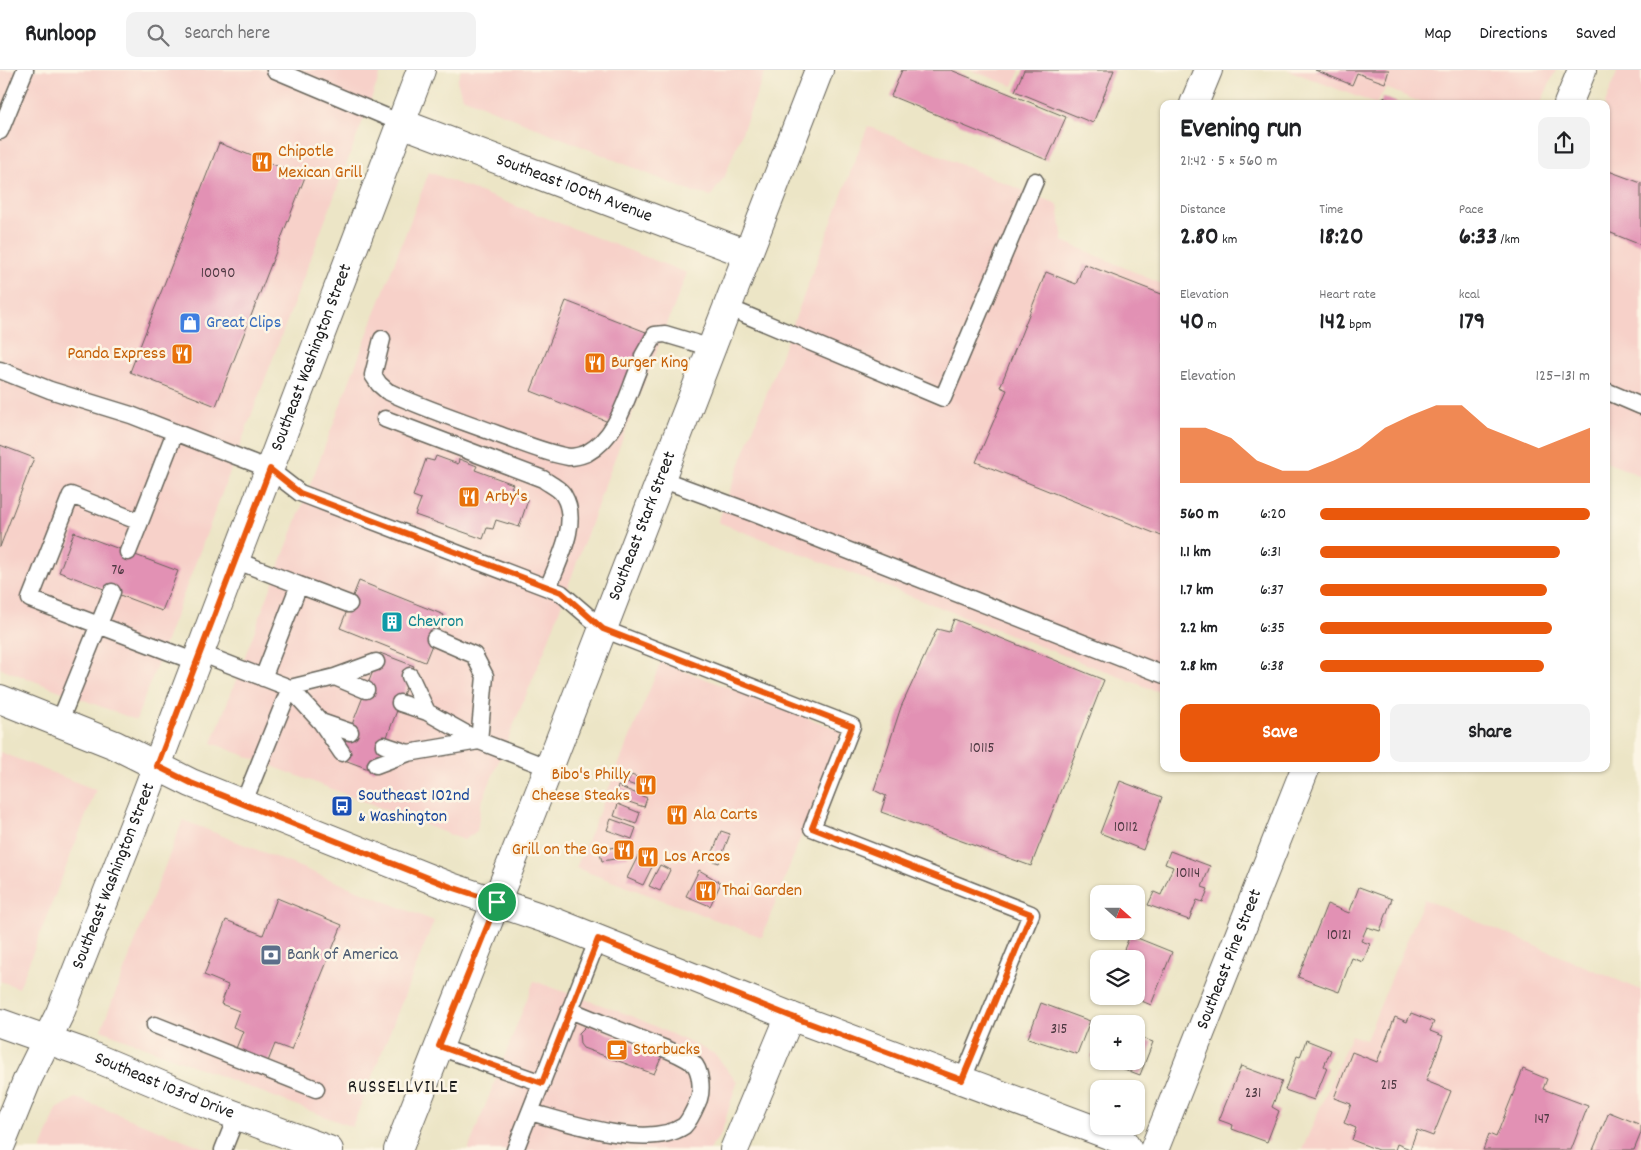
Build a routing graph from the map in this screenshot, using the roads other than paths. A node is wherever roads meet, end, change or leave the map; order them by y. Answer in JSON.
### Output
{"nodes":[{"id":1,"x":25,"y":70,"type":"edge"},
{"id":2,"x":275,"y":70,"type":"edge"},
{"id":3,"x":421,"y":70,"type":"edge"},
{"id":4,"x":819,"y":70,"type":"edge"},
{"id":5,"x":1208,"y":70,"type":"edge"},
{"id":6,"x":1582,"y":70,"type":"edge"},
{"id":7,"x":1196,"y":100,"type":"edge"},
{"id":8,"x":1570,"y":100,"type":"edge"},
{"id":9,"x":401,"y":122,"type":"junction"},
{"id":10,"x":0,"y":131,"type":"edge"},
{"id":11,"x":1035,"y":181,"type":"dead end"},
{"id":12,"x":748,"y":254,"type":"junction"},
{"id":13,"x":727,"y":307,"type":"junction"},
{"id":14,"x":382,"y":339,"type":"dead end"},
{"id":15,"x":712,"y":348,"type":"junction"},
{"id":16,"x":0,"y":370,"type":"edge"},
{"id":17,"x":1610,"y":393,"type":"edge"},
{"id":18,"x":1641,"y":406,"type":"edge"},
{"id":19,"x":384,"y":419,"type":"dead end"},
{"id":20,"x":175,"y":432,"type":"junction"},
{"id":21,"x":270,"y":469,"type":"junction"},
{"id":22,"x":661,"y":479,"type":"junction"},
{"id":23,"x":140,"y":522,"type":"junction"},
{"id":24,"x":128,"y":552,"type":"dead end"},
{"id":25,"x":235,"y":560,"type":"junction"},
{"id":26,"x":299,"y":585,"type":"junction"},
{"id":27,"x":548,"y":588,"type":"junction"},
{"id":28,"x":112,"y":592,"type":"dead end"},
{"id":29,"x":349,"y":604,"type":"dead end"},
{"id":30,"x":99,"y":625,"type":"junction"},
{"id":31,"x":603,"y":629,"type":"junction"},
{"id":32,"x":435,"y":638,"type":"dead end"},
{"id":33,"x":198,"y":658,"type":"junction"},
{"id":34,"x":376,"y":662,"type":"dead end"},
{"id":35,"x":1160,"y":673,"type":"edge"},
{"id":36,"x":410,"y":676,"type":"dead end"},
{"id":37,"x":263,"y":678,"type":"junction"},
{"id":38,"x":335,"y":678,"type":"junction"},
{"id":39,"x":290,"y":688,"type":"junction"},
{"id":40,"x":366,"y":690,"type":"dead end"},
{"id":41,"x":0,"y":699,"type":"edge"},
{"id":42,"x":400,"y":703,"type":"dead end"},
{"id":43,"x":427,"y":712,"type":"junction"},
{"id":44,"x":59,"y":722,"type":"junction"},
{"id":45,"x":321,"y":722,"type":"junction"},
{"id":46,"x":350,"y":732,"type":"dead end"},
{"id":47,"x":479,"y":741,"type":"junction"},
{"id":48,"x":384,"y":745,"type":"dead end"},
{"id":49,"x":342,"y":753,"type":"dead end"},
{"id":50,"x":408,"y":753,"type":"junction"},
{"id":51,"x":376,"y":765,"type":"dead end"},
{"id":52,"x":157,"y":766,"type":"junction"},
{"id":53,"x":550,"y":768,"type":"junction"},
{"id":54,"x":1304,"y":772,"type":"edge"},
{"id":55,"x":244,"y":804,"type":"junction"},
{"id":56,"x":497,"y":902,"type":"junction"},
{"id":57,"x":598,"y":939,"type":"junction"},
{"id":58,"x":570,"y":1010,"type":"junction"},
{"id":59,"x":790,"y":1016,"type":"junction"},
{"id":60,"x":0,"y":1023,"type":"edge"},
{"id":61,"x":155,"y":1025,"type":"dead end"},
{"id":62,"x":46,"y":1040,"type":"junction"},
{"id":63,"x":439,"y":1046,"type":"junction"},
{"id":64,"x":962,"y":1080,"type":"junction"},
{"id":65,"x":542,"y":1083,"type":"junction"},
{"id":66,"x":316,"y":1088,"type":"dead end"},
{"id":67,"x":530,"y":1112,"type":"junction"},
{"id":68,"x":237,"y":1115,"type":"junction"},
{"id":69,"x":0,"y":1147,"type":"edge"},
{"id":70,"x":223,"y":1150,"type":"edge"},
{"id":71,"x":329,"y":1150,"type":"edge"},
{"id":72,"x":398,"y":1150,"type":"edge"},
{"id":73,"x":515,"y":1150,"type":"edge"},
{"id":74,"x":734,"y":1150,"type":"edge"},
{"id":75,"x":1128,"y":1150,"type":"edge"},
{"id":76,"x":1154,"y":1150,"type":"edge"}],
"edges":[{"from":1,"to":10,"type":"lane"},
{"from":2,"to":9,"type":"lane"},
{"from":3,"to":9,"type":"main road","name":"Southeast Washington Street"},
{"from":4,"to":12,"type":"main road","name":"Southeast Stark Street"},
{"from":5,"to":7,"type":"main road"},
{"from":6,"to":8,"type":"main road"},
{"from":9,"to":12,"type":"main road","name":"Southeast 100th Avenue"},
{"from":9,"to":21,"type":"main road","name":"Southeast Washington Street"},
{"from":11,"to":13,"type":"lane"},
{"from":12,"to":13,"type":"main road","name":"Southeast Stark Street"},
{"from":13,"to":15,"type":"main road","name":"Southeast Stark Street"},
{"from":14,"to":15,"type":"lane"},
{"from":15,"to":22,"type":"main road","name":"Southeast Stark Street"},
{"from":16,"to":20,"type":"lane"},
{"from":17,"to":18,"type":"lane"},
{"from":19,"to":27,"type":"lane"},
{"from":20,"to":21,"type":"lane"},
{"from":20,"to":23,"type":"lane"},
{"from":21,"to":25,"type":"main road","name":"Southeast Washington Street"},
{"from":21,"to":27,"type":"lane"},
{"from":22,"to":31,"type":"main road","name":"Southeast Stark Street"},
{"from":22,"to":35,"type":"lane"},
{"from":23,"to":24,"type":"lane"},
{"from":23,"to":30,"type":"lane"},
{"from":25,"to":26,"type":"lane"},
{"from":25,"to":33,"type":"main road","name":"Southeast Washington Street"},
{"from":26,"to":29,"type":"lane"},
{"from":26,"to":37,"type":"lane"},
{"from":27,"to":31,"type":"lane"},
{"from":28,"to":30,"type":"lane"},
{"from":30,"to":33,"type":"lane"},
{"from":30,"to":44,"type":"lane"},
{"from":31,"to":53,"type":"main road","name":"Southeast Stark Street"},
{"from":31,"to":64,"type":"lane"},
{"from":32,"to":47,"type":"lane"},
{"from":33,"to":37,"type":"lane"},
{"from":33,"to":52,"type":"main road","name":"Southeast Washington Street"},
{"from":34,"to":38,"type":"lane"},
{"from":36,"to":43,"type":"lane"},
{"from":37,"to":39,"type":"lane"},
{"from":38,"to":39,"type":"lane"},
{"from":38,"to":40,"type":"lane"},
{"from":39,"to":45,"type":"lane"},
{"from":39,"to":55,"type":"lane"},
{"from":41,"to":44,"type":"main road"},
{"from":42,"to":43,"type":"lane"},
{"from":43,"to":47,"type":"lane"},
{"from":44,"to":52,"type":"main road"},
{"from":45,"to":46,"type":"lane"},
{"from":45,"to":49,"type":"lane"},
{"from":47,"to":50,"type":"lane"},
{"from":47,"to":53,"type":"lane"},
{"from":48,"to":50,"type":"lane"},
{"from":50,"to":51,"type":"lane"},
{"from":52,"to":55,"type":"main road"},
{"from":52,"to":62,"type":"main road","name":"Southeast Washington Street"},
{"from":53,"to":56,"type":"main road","name":"Southeast Stark Street"},
{"from":54,"to":76,"type":"main road","name":"Southeast Pine Street"},
{"from":55,"to":56,"type":"main road"},
{"from":56,"to":57,"type":"main road"},
{"from":56,"to":63,"type":"main road","name":"Southeast Stark Street"},
{"from":57,"to":58,"type":"lane"},
{"from":57,"to":59,"type":"main road"},
{"from":58,"to":65,"type":"lane"},
{"from":58,"to":67,"type":"lane"},
{"from":59,"to":64,"type":"main road"},
{"from":59,"to":74,"type":"main road"},
{"from":60,"to":62,"type":"main road","name":"Southeast 103rd Drive"},
{"from":61,"to":66,"type":"lane"},
{"from":62,"to":68,"type":"main road","name":"Southeast 103rd Drive"},
{"from":62,"to":69,"type":"main road","name":"Southeast Washington Street"},
{"from":63,"to":65,"type":"lane"},
{"from":63,"to":72,"type":"main road","name":"Southeast Stark Street"},
{"from":64,"to":75,"type":"main road"},
{"from":65,"to":67,"type":"lane"},
{"from":67,"to":73,"type":"lane"},
{"from":68,"to":70,"type":"lane"},
{"from":68,"to":71,"type":"main road","name":"Southeast 103rd Drive"}]}
